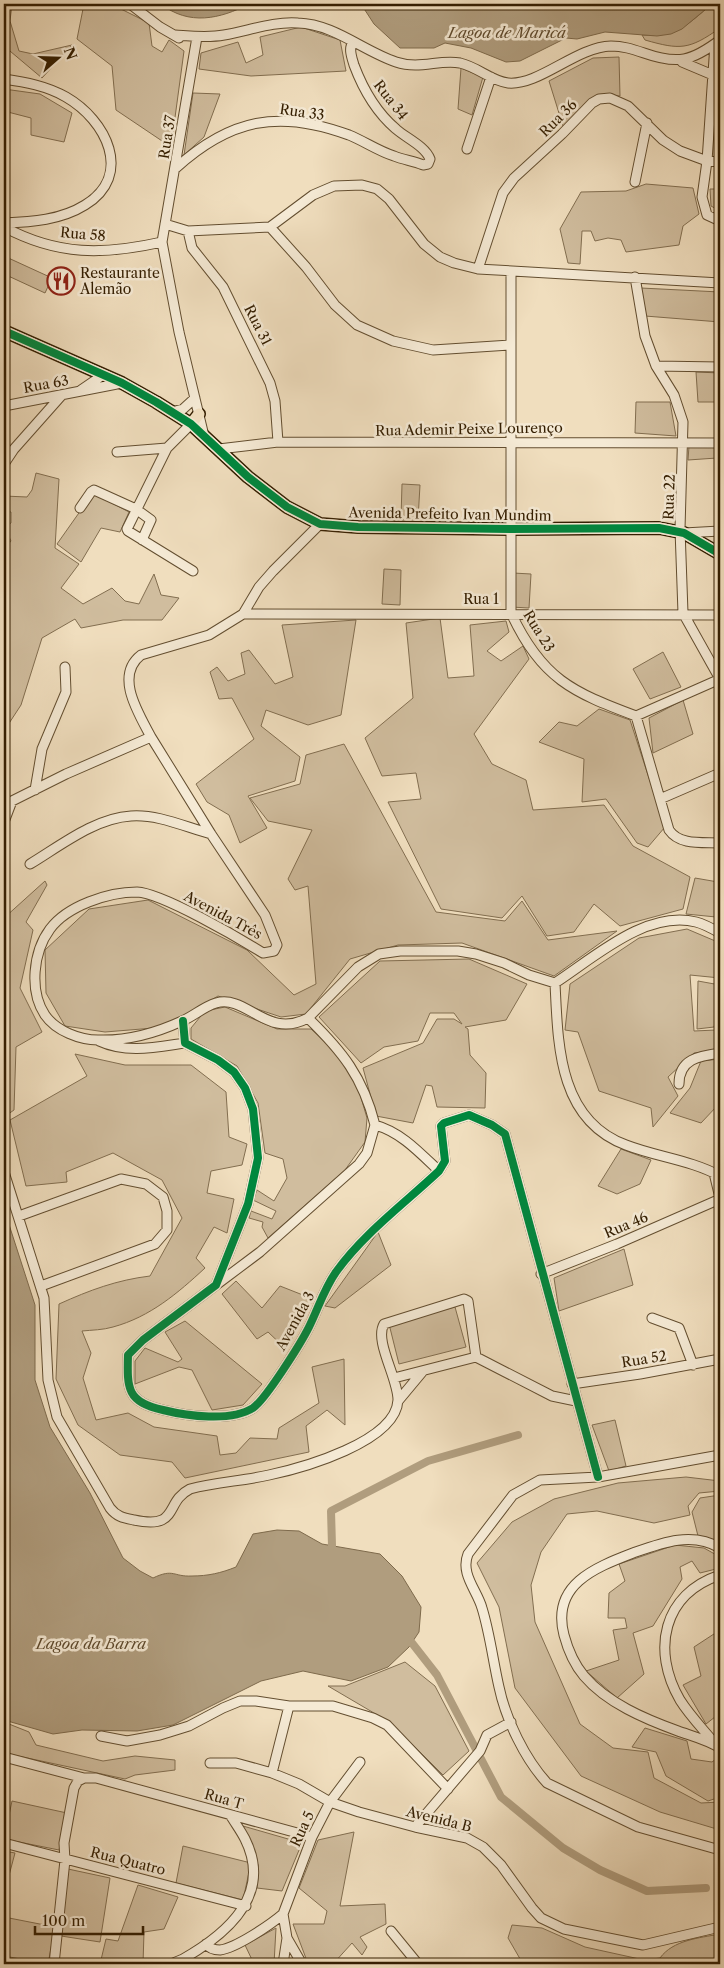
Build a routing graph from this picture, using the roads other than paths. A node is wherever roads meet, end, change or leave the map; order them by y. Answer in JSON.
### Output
{"nodes":[{"id":1,"x":130,"y":4,"type":"edge"},
{"id":2,"x":175,"y":35,"type":"junction"},
{"id":3,"x":222,"y":36,"type":"junction"},
{"id":4,"x":197,"y":37,"type":"junction"},
{"id":5,"x":718,"y":42,"type":"edge"},
{"id":6,"x":353,"y":43,"type":"junction"},
{"id":7,"x":195,"y":49,"type":"junction"},
{"id":8,"x":677,"y":61,"type":"junction"},
{"id":9,"x":716,"y":76,"type":"edge"},
{"id":10,"x":491,"y":77,"type":"junction"},
{"id":11,"x":4,"y":79,"type":"edge"},
{"id":12,"x":647,"y":123,"type":"junction"},
{"id":13,"x":466,"y":149,"type":"dead end"},
{"id":14,"x":430,"y":162,"type":"joint"},
{"id":15,"x":707,"y":162,"type":"junction"},
{"id":16,"x":720,"y":162,"type":"edge"},
{"id":17,"x":176,"y":168,"type":"junction"},
{"id":18,"x":635,"y":182,"type":"dead end"},
{"id":19,"x":720,"y":222,"type":"edge"},
{"id":20,"x":165,"y":224,"type":"junction"},
{"id":21,"x":4,"y":225,"type":"edge"},
{"id":22,"x":270,"y":227,"type":"junction"},
{"id":23,"x":188,"y":231,"type":"junction"},
{"id":24,"x":162,"y":242,"type":"junction"},
{"id":25,"x":478,"y":269,"type":"junction"},
{"id":26,"x":511,"y":271,"type":"junction"},
{"id":27,"x":635,"y":277,"type":"junction"},
{"id":28,"x":720,"y":283,"type":"edge"},
{"id":29,"x":4,"y":331,"type":"edge"},
{"id":30,"x":511,"y":345,"type":"junction"},
{"id":31,"x":656,"y":366,"type":"junction"},
{"id":32,"x":720,"y":367,"type":"edge"},
{"id":33,"x":103,"y":375,"type":"junction"},
{"id":34,"x":122,"y":383,"type":"junction"},
{"id":35,"x":76,"y":392,"type":"junction"},
{"id":36,"x":61,"y":396,"type":"junction"},
{"id":37,"x":195,"y":398,"type":"junction"},
{"id":38,"x":4,"y":406,"type":"edge"},
{"id":39,"x":186,"y":407,"type":"junction"},
{"id":40,"x":171,"y":412,"type":"junction"},
{"id":41,"x":198,"y":412,"type":"junction"},
{"id":42,"x":189,"y":423,"type":"junction"},
{"id":43,"x":204,"y":436,"type":"junction"},
{"id":44,"x":278,"y":442,"type":"junction"},
{"id":45,"x":511,"y":442,"type":"junction"},
{"id":46,"x":684,"y":442,"type":"junction"},
{"id":47,"x":720,"y":443,"type":"edge"},
{"id":48,"x":167,"y":448,"type":"junction"},
{"id":49,"x":219,"y":449,"type":"junction"},
{"id":50,"x":117,"y":452,"type":"dead end"},
{"id":51,"x":4,"y":464,"type":"edge"},
{"id":52,"x":80,"y":508,"type":"dead end"},
{"id":53,"x":136,"y":509,"type":"junction"},
{"id":54,"x":320,"y":524,"type":"junction"},
{"id":55,"x":511,"y":529,"type":"junction"},
{"id":56,"x":720,"y":532,"type":"edge"},
{"id":57,"x":682,"y":533,"type":"junction"},
{"id":58,"x":142,"y":540,"type":"junction"},
{"id":59,"x":715,"y":551,"type":"edge"},
{"id":60,"x":193,"y":571,"type":"dead end"},
{"id":61,"x":511,"y":613,"type":"junction"},
{"id":62,"x":683,"y":613,"type":"junction"},
{"id":63,"x":243,"y":614,"type":"junction"},
{"id":64,"x":720,"y":614,"type":"edge"},
{"id":65,"x":65,"y":667,"type":"dead end"},
{"id":66,"x":720,"y":679,"type":"edge"},
{"id":67,"x":636,"y":716,"type":"junction"},
{"id":68,"x":151,"y":737,"type":"junction"},
{"id":69,"x":720,"y":773,"type":"edge"},
{"id":70,"x":35,"y":790,"type":"junction"},
{"id":71,"x":8,"y":800,"type":"edge"},
{"id":72,"x":660,"y":800,"type":"junction"},
{"id":73,"x":4,"y":822,"type":"edge"},
{"id":74,"x":210,"y":834,"type":"junction"},
{"id":75,"x":720,"y":844,"type":"edge"},
{"id":76,"x":30,"y":864,"type":"dead end"},
{"id":77,"x":720,"y":933,"type":"edge"},
{"id":78,"x":555,"y":982,"type":"junction"},
{"id":79,"x":308,"y":1018,"type":"junction"},
{"id":80,"x":183,"y":1021,"type":"junction"},
{"id":81,"x":97,"y":1040,"type":"junction"},
{"id":82,"x":185,"y":1042,"type":"junction"},
{"id":83,"x":720,"y":1053,"type":"edge"},
{"id":84,"x":679,"y":1084,"type":"dead end"},
{"id":85,"x":375,"y":1125,"type":"junction"},
{"id":86,"x":439,"y":1171,"type":"junction"},
{"id":87,"x":4,"y":1172,"type":"edge"},
{"id":88,"x":717,"y":1174,"type":"edge"},
{"id":89,"x":720,"y":1198,"type":"edge"},
{"id":90,"x":19,"y":1216,"type":"junction"},
{"id":91,"x":541,"y":1274,"type":"junction"},
{"id":92,"x":216,"y":1285,"type":"junction"},
{"id":93,"x":41,"y":1286,"type":"junction"},
{"id":94,"x":652,"y":1318,"type":"dead end"},
{"id":95,"x":476,"y":1357,"type":"junction"},
{"id":96,"x":720,"y":1359,"type":"edge"},
{"id":97,"x":692,"y":1365,"type":"junction"},
{"id":98,"x":423,"y":1371,"type":"junction"},
{"id":99,"x":394,"y":1378,"type":"junction"},
{"id":100,"x":572,"y":1384,"type":"junction"},
{"id":101,"x":398,"y":1401,"type":"junction"},
{"id":102,"x":576,"y":1402,"type":"junction"},
{"id":103,"x":720,"y":1455,"type":"edge"},
{"id":104,"x":598,"y":1477,"type":"junction"},
{"id":105,"x":720,"y":1548,"type":"edge"},
{"id":106,"x":720,"y":1576,"type":"edge"},
{"id":107,"x":289,"y":1706,"type":"junction"},
{"id":108,"x":511,"y":1722,"type":"junction"},
{"id":109,"x":101,"y":1736,"type":"dead end"},
{"id":110,"x":718,"y":1746,"type":"edge"},
{"id":111,"x":4,"y":1757,"type":"edge"},
{"id":112,"x":360,"y":1762,"type":"dead end"},
{"id":113,"x":210,"y":1764,"type":"dead end"},
{"id":114,"x":272,"y":1773,"type":"junction"},
{"id":115,"x":84,"y":1778,"type":"junction"},
{"id":116,"x":448,"y":1789,"type":"junction"},
{"id":117,"x":330,"y":1802,"type":"junction"},
{"id":118,"x":230,"y":1816,"type":"junction"},
{"id":119,"x":414,"y":1827,"type":"junction"},
{"id":120,"x":312,"y":1837,"type":"junction"},
{"id":121,"x":4,"y":1843,"type":"edge"},
{"id":122,"x":720,"y":1850,"type":"edge"},
{"id":123,"x":65,"y":1860,"type":"junction"},
{"id":124,"x":246,"y":1906,"type":"junction"},
{"id":125,"x":283,"y":1914,"type":"junction"},
{"id":126,"x":720,"y":1927,"type":"edge"},
{"id":127,"x":391,"y":1931,"type":"dead end"},
{"id":128,"x":287,"y":1938,"type":"junction"},
{"id":129,"x":206,"y":1944,"type":"junction"},
{"id":130,"x":183,"y":1959,"type":"junction"},
{"id":131,"x":54,"y":1964,"type":"edge"},
{"id":132,"x":171,"y":1964,"type":"edge"},
{"id":133,"x":195,"y":1964,"type":"edge"},
{"id":134,"x":283,"y":1964,"type":"edge"},
{"id":135,"x":302,"y":1964,"type":"edge"},
{"id":136,"x":418,"y":1964,"type":"edge"}],
"edges":[{"from":1,"to":2,"type":"street"},
{"from":2,"to":4,"type":"street"},
{"from":2,"to":7,"type":"street"},
{"from":3,"to":4,"type":"street"},
{"from":3,"to":6,"type":"street"},
{"from":3,"to":7,"type":"street"},
{"from":4,"to":7,"type":"street","name":"Rua 37"},
{"from":5,"to":8,"type":"street"},
{"from":5,"to":9,"type":"street"},
{"from":6,"to":10,"type":"street"},
{"from":6,"to":14,"type":"street","name":"Rua 34"},
{"from":7,"to":17,"type":"street","name":"Rua 37"},
{"from":8,"to":9,"type":"street"},
{"from":8,"to":10,"type":"street"},
{"from":9,"to":15,"type":"street"},
{"from":10,"to":13,"type":"street"},
{"from":11,"to":21,"type":"street"},
{"from":12,"to":15,"type":"street","name":"Rua 36"},
{"from":12,"to":18,"type":"street"},
{"from":12,"to":25,"type":"street","name":"Rua 36"},
{"from":14,"to":17,"type":"street","name":"Rua 33"},
{"from":15,"to":16,"type":"street","name":"Rua 36"},
{"from":15,"to":19,"type":"street"},
{"from":17,"to":20,"type":"street","name":"Rua 37"},
{"from":20,"to":23,"type":"street"},
{"from":20,"to":24,"type":"street","name":"Rua 37"},
{"from":21,"to":24,"type":"street","name":"Rua 58"},
{"from":22,"to":23,"type":"street"},
{"from":22,"to":25,"type":"street"},
{"from":22,"to":30,"type":"street"},
{"from":23,"to":44,"type":"street","name":"Rua 31"},
{"from":24,"to":37,"type":"street"},
{"from":25,"to":26,"type":"street"},
{"from":26,"to":27,"type":"street"},
{"from":26,"to":30,"type":"street","name":"Rua 23"},
{"from":27,"to":28,"type":"street"},
{"from":27,"to":31,"type":"street","name":"Rua 22"},
{"from":29,"to":33,"type":"main road","name":"Avenida Prefeito Ivan Mundim"},
{"from":30,"to":45,"type":"street","name":"Rua 23"},
{"from":31,"to":32,"type":"street"},
{"from":31,"to":46,"type":"street","name":"Rua 22"},
{"from":33,"to":34,"type":"main road","name":"Avenida Prefeito Ivan Mundim"},
{"from":33,"to":35,"type":"street"},
{"from":34,"to":35,"type":"street","name":"Rua 63"},
{"from":34,"to":40,"type":"main road","name":"Avenida Prefeito Ivan Mundim"},
{"from":35,"to":36,"type":"street","name":"Rua 63"},
{"from":36,"to":38,"type":"street","name":"Rua 63"},
{"from":36,"to":51,"type":"street"},
{"from":37,"to":39,"type":"street"},
{"from":37,"to":41,"type":"street"},
{"from":39,"to":40,"type":"street"},
{"from":39,"to":41,"type":"street"},
{"from":39,"to":42,"type":"main road"},
{"from":40,"to":42,"type":"main road","name":"Avenida Prefeito Ivan Mundim"},
{"from":41,"to":42,"type":"main road"},
{"from":41,"to":43,"type":"street"},
{"from":42,"to":43,"type":"main road","name":"Avenida Prefeito Ivan Mundim"},
{"from":42,"to":48,"type":"street"},
{"from":43,"to":49,"type":"main road","name":"Avenida Prefeito Ivan Mundim"},
{"from":44,"to":45,"type":"street","name":"Rua Ademir Peixe Lourenço"},
{"from":44,"to":49,"type":"street","name":"Rua Ademir Peixe Lourenço"},
{"from":45,"to":46,"type":"street","name":"Rua Ademir Peixe Lourenço"},
{"from":45,"to":55,"type":"street","name":"Rua 23"},
{"from":46,"to":47,"type":"street","name":"Rua Ademir Peixe Lourenço"},
{"from":46,"to":57,"type":"street","name":"Rua 22"},
{"from":48,"to":50,"type":"street"},
{"from":48,"to":53,"type":"street"},
{"from":49,"to":54,"type":"main road","name":"Avenida Prefeito Ivan Mundim"},
{"from":52,"to":53,"type":"street"},
{"from":53,"to":58,"type":"street"},
{"from":53,"to":58,"type":"street"},
{"from":54,"to":55,"type":"main road","name":"Avenida Prefeito Ivan Mundim"},
{"from":54,"to":63,"type":"street"},
{"from":55,"to":57,"type":"main road","name":"Avenida Prefeito Ivan Mundim"},
{"from":55,"to":61,"type":"street","name":"Rua 23"},
{"from":56,"to":57,"type":"street"},
{"from":56,"to":59,"type":"street"},
{"from":57,"to":59,"type":"main road","name":"Avenida Prefeito Ivan Mundim"},
{"from":57,"to":62,"type":"street","name":"Rua 22"},
{"from":58,"to":60,"type":"street"},
{"from":61,"to":62,"type":"street","name":"Rua 1"},
{"from":61,"to":63,"type":"street","name":"Rua 1"},
{"from":61,"to":67,"type":"street","name":"Rua 23"},
{"from":62,"to":64,"type":"street","name":"Rua 1"},
{"from":62,"to":66,"type":"street","name":"Rua 22"},
{"from":63,"to":68,"type":"street","name":"Avenida Três"},
{"from":65,"to":70,"type":"street"},
{"from":66,"to":67,"type":"street"},
{"from":67,"to":72,"type":"street"},
{"from":68,"to":70,"type":"street"},
{"from":68,"to":74,"type":"street","name":"Avenida Três"},
{"from":69,"to":72,"type":"street"},
{"from":70,"to":71,"type":"street"},
{"from":71,"to":73,"type":"street"},
{"from":72,"to":75,"type":"street"},
{"from":74,"to":76,"type":"street"},
{"from":74,"to":81,"type":"street","name":"Avenida Três"},
{"from":77,"to":78,"type":"street"},
{"from":78,"to":79,"type":"street"},
{"from":78,"to":88,"type":"street"},
{"from":79,"to":80,"type":"street"},
{"from":79,"to":85,"type":"street"},
{"from":80,"to":81,"type":"street"},
{"from":80,"to":82,"type":"street"},
{"from":81,"to":82,"type":"street"},
{"from":82,"to":92,"type":"street"},
{"from":83,"to":84,"type":"street"},
{"from":85,"to":86,"type":"street"},
{"from":85,"to":92,"type":"street"},
{"from":86,"to":91,"type":"street"},
{"from":86,"to":92,"type":"street","name":"Avenida 3"},
{"from":87,"to":90,"type":"street"},
{"from":88,"to":89,"type":"street"},
{"from":89,"to":91,"type":"street","name":"Rua 46"},
{"from":90,"to":93,"type":"street"},
{"from":90,"to":93,"type":"street"},
{"from":91,"to":100,"type":"street"},
{"from":93,"to":101,"type":"street"},
{"from":94,"to":97,"type":"street"},
{"from":95,"to":98,"type":"street"},
{"from":95,"to":99,"type":"street"},
{"from":95,"to":102,"type":"street"},
{"from":96,"to":97,"type":"street","name":"Rua 52"},
{"from":97,"to":100,"type":"street","name":"Rua 52"},
{"from":98,"to":99,"type":"street"},
{"from":98,"to":101,"type":"street"},
{"from":99,"to":101,"type":"street"},
{"from":100,"to":102,"type":"street"},
{"from":102,"to":104,"type":"street"},
{"from":103,"to":104,"type":"street"},
{"from":104,"to":108,"type":"street"},
{"from":105,"to":110,"type":"street"},
{"from":106,"to":110,"type":"street"},
{"from":107,"to":109,"type":"street"},
{"from":107,"to":114,"type":"street"},
{"from":107,"to":116,"type":"street"},
{"from":108,"to":116,"type":"street"},
{"from":108,"to":122,"type":"street"},
{"from":111,"to":115,"type":"street","name":"Rua T"},
{"from":112,"to":117,"type":"street","name":"Rua 5"},
{"from":113,"to":114,"type":"street","name":"Avenida B"},
{"from":114,"to":117,"type":"street","name":"Avenida B"},
{"from":115,"to":118,"type":"street","name":"Rua T"},
{"from":115,"to":123,"type":"street"},
{"from":116,"to":119,"type":"street"},
{"from":117,"to":119,"type":"street","name":"Avenida B"},
{"from":117,"to":120,"type":"street","name":"Rua 5"},
{"from":118,"to":120,"type":"street","name":"Rua T"},
{"from":118,"to":124,"type":"street"},
{"from":119,"to":126,"type":"street","name":"Avenida B"},
{"from":120,"to":125,"type":"street","name":"Rua 5"},
{"from":121,"to":123,"type":"street","name":"Rua Quatro"},
{"from":123,"to":124,"type":"street","name":"Rua Quatro"},
{"from":123,"to":131,"type":"street"},
{"from":124,"to":129,"type":"street"},
{"from":125,"to":128,"type":"street"},
{"from":125,"to":129,"type":"street"},
{"from":127,"to":136,"type":"street"},
{"from":128,"to":134,"type":"street"},
{"from":128,"to":135,"type":"street"},
{"from":129,"to":130,"type":"street"},
{"from":130,"to":132,"type":"street"},
{"from":130,"to":133,"type":"street"}]}
